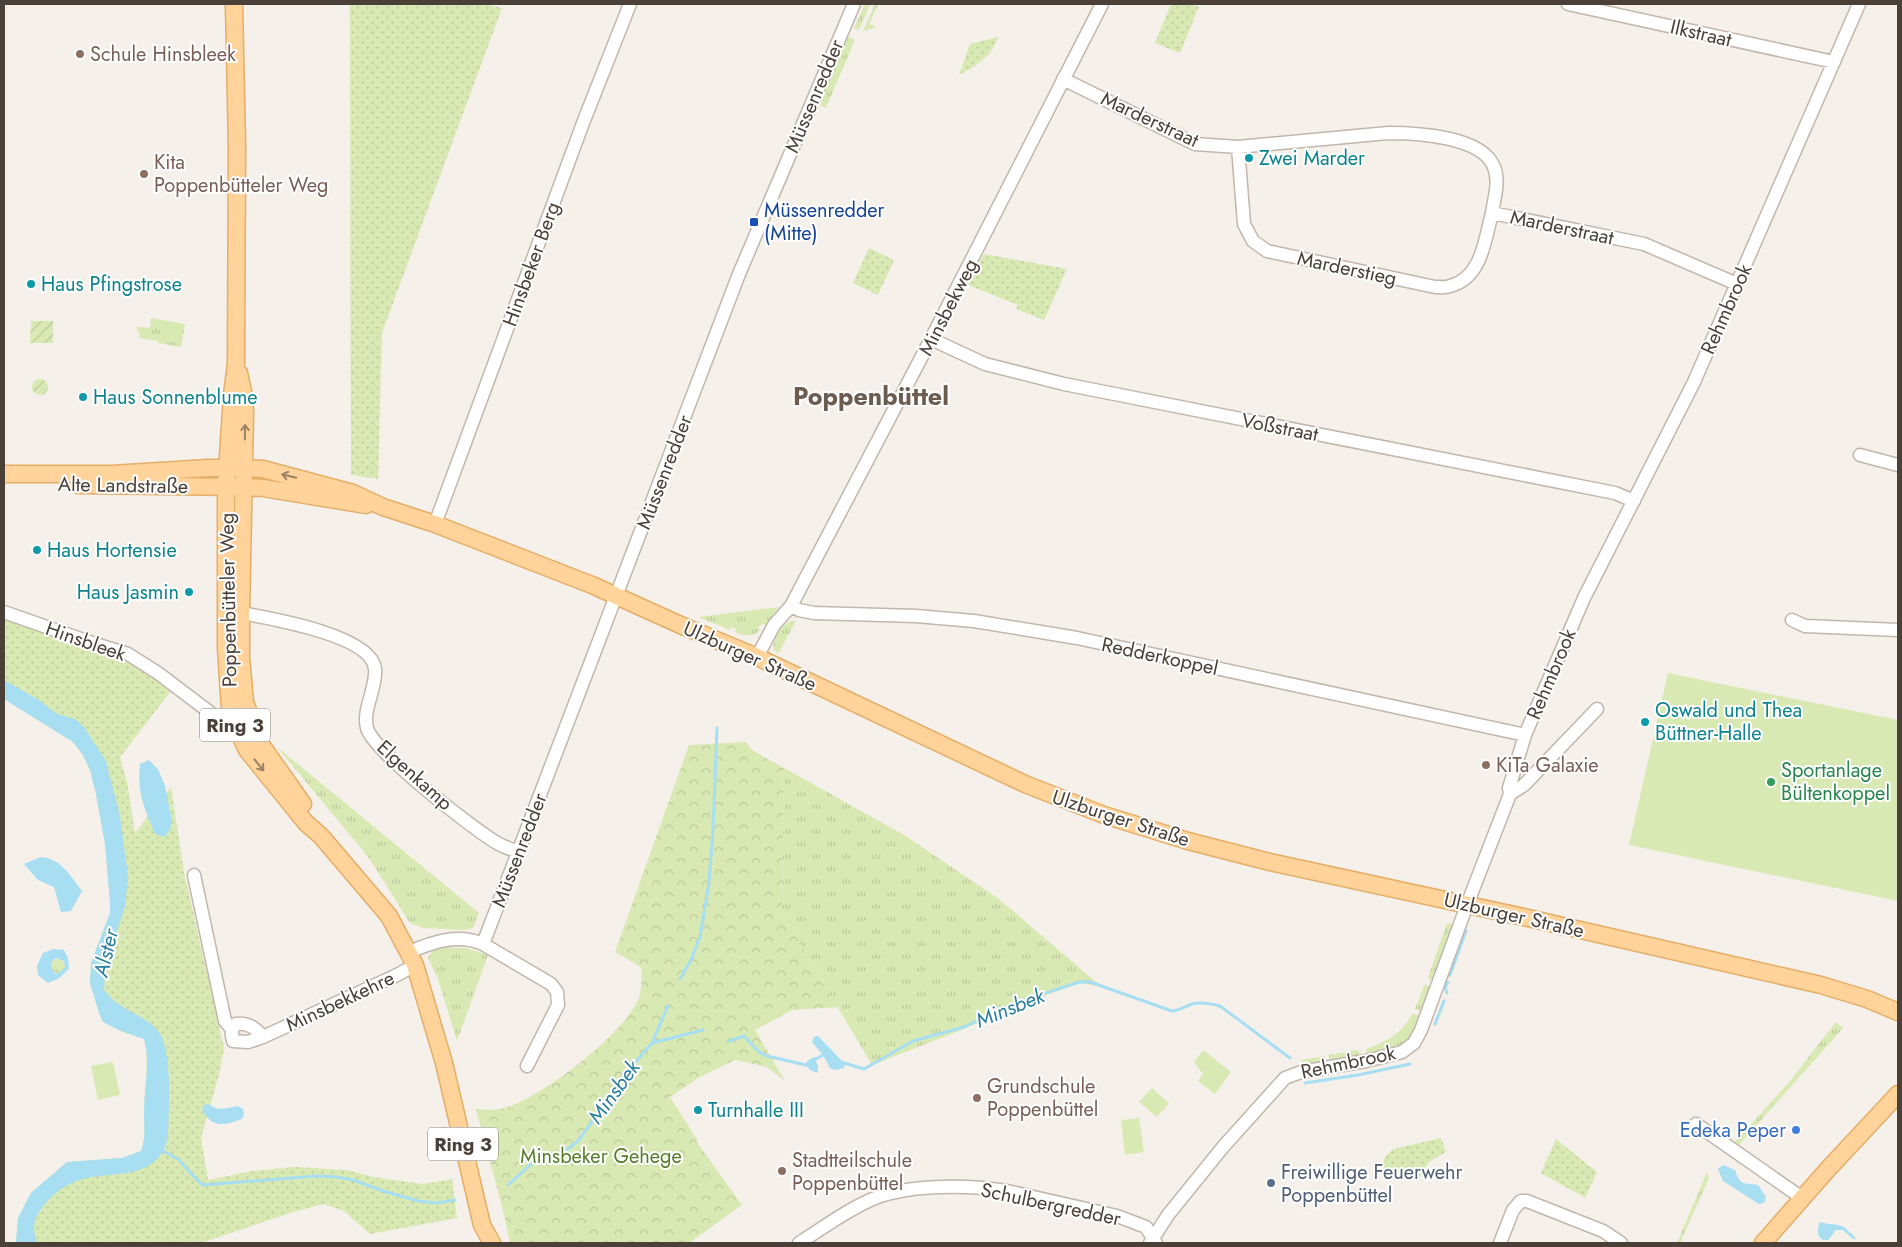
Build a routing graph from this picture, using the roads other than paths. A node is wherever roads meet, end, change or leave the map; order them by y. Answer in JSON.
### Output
{"nodes":[{"id":1,"x":234,"y":4,"type":"edge"},
{"id":2,"x":630,"y":4,"type":"edge"},
{"id":3,"x":854,"y":4,"type":"edge"},
{"id":4,"x":1102,"y":4,"type":"edge"},
{"id":5,"x":1568,"y":4,"type":"edge"},
{"id":6,"x":1859,"y":4,"type":"edge"},
{"id":7,"x":1834,"y":62,"type":"junction"},
{"id":8,"x":1063,"y":79,"type":"junction"},
{"id":9,"x":1238,"y":147,"type":"junction"},
{"id":10,"x":1492,"y":213,"type":"junction"},
{"id":11,"x":1737,"y":284,"type":"junction"},
{"id":12,"x":931,"y":339,"type":"junction"},
{"id":13,"x":236,"y":364,"type":"junction"},
{"id":14,"x":1860,"y":455,"type":"dead end"},
{"id":15,"x":1898,"y":465,"type":"edge"},
{"id":16,"x":227,"y":467,"type":"junction"},
{"id":17,"x":244,"y":468,"type":"junction"},
{"id":18,"x":4,"y":474,"type":"edge"},
{"id":19,"x":4,"y":485,"type":"edge"},
{"id":20,"x":234,"y":487,"type":"junction"},
{"id":21,"x":1634,"y":501,"type":"junction"},
{"id":22,"x":383,"y":507,"type":"junction"},
{"id":23,"x":435,"y":524,"type":"junction"},
{"id":24,"x":617,"y":595,"type":"junction"},
{"id":25,"x":791,"y":606,"type":"junction"},
{"id":26,"x":4,"y":612,"type":"edge"},
{"id":27,"x":240,"y":613,"type":"junction"},
{"id":28,"x":1792,"y":620,"type":"dead end"},
{"id":29,"x":1898,"y":630,"type":"edge"},
{"id":30,"x":757,"y":658,"type":"junction"},
{"id":31,"x":1597,"y":709,"type":"dead end"},
{"id":32,"x":212,"y":714,"type":"dead end"},
{"id":33,"x":1526,"y":735,"type":"junction"},
{"id":34,"x":1510,"y":794,"type":"junction"},
{"id":35,"x":321,"y":836,"type":"junction"},
{"id":36,"x":518,"y":852,"type":"junction"},
{"id":37,"x":194,"y":875,"type":"dead end"},
{"id":38,"x":1467,"y":905,"type":"junction"},
{"id":39,"x":483,"y":944,"type":"junction"},
{"id":40,"x":412,"y":958,"type":"junction"},
{"id":41,"x":1898,"y":1012,"type":"edge"},
{"id":42,"x":527,"y":1066,"type":"dead end"},
{"id":43,"x":1898,"y":1094,"type":"edge"},
{"id":44,"x":1696,"y":1124,"type":"dead end"},
{"id":45,"x":1802,"y":1198,"type":"junction"},
{"id":46,"x":482,"y":1225,"type":"junction"},
{"id":47,"x":1153,"y":1241,"type":"edge"},
{"id":48,"x":479,"y":1243,"type":"edge"},
{"id":49,"x":492,"y":1243,"type":"edge"},
{"id":50,"x":799,"y":1243,"type":"edge"},
{"id":51,"x":1500,"y":1243,"type":"edge"},
{"id":52,"x":1621,"y":1243,"type":"edge"},
{"id":53,"x":1763,"y":1243,"type":"edge"}],
"edges":[{"from":1,"to":13,"type":"main road","name":"Poppenbütteler Weg","number":"Ring 3"},
{"from":2,"to":23,"type":"street","name":"Hinsbeker Berg"},
{"from":3,"to":24,"type":"street","name":"Müssenredder"},
{"from":4,"to":8,"type":"street","name":"Minsbekweg"},
{"from":5,"to":7,"type":"street","name":"Ilkstraat"},
{"from":6,"to":7,"type":"street","name":"Rehmbrook"},
{"from":7,"to":11,"type":"street","name":"Rehmbrook"},
{"from":8,"to":9,"type":"street","name":"Marderstraat"},
{"from":8,"to":12,"type":"street","name":"Minsbekweg"},
{"from":9,"to":10,"type":"street","name":"Marderstraat"},
{"from":9,"to":10,"type":"street","name":"Marderstieg"},
{"from":10,"to":11,"type":"street","name":"Marderstraat"},
{"from":11,"to":21,"type":"street","name":"Rehmbrook"},
{"from":12,"to":21,"type":"street","name":"Voßstraat"},
{"from":12,"to":25,"type":"street","name":"Minsbekweg"},
{"from":13,"to":16,"type":"main road","name":"Poppenbütteler Weg","number":"Ring 3"},
{"from":17,"to":13,"type":"main road","name":"Poppenbütteler Weg","number":"Ring 3","one_way":true},
{"from":14,"to":15,"type":"street"},
{"from":16,"to":17,"type":"main road","name":"Ulzburger Straße"},
{"from":16,"to":18,"type":"main road","name":"Alte Landstraße"},
{"from":16,"to":20,"type":"main road","name":"Poppenbütteler Weg","number":"Ring 3"},
{"from":17,"to":20,"type":"main road","name":"Poppenbütteler Weg","number":"Ring 3"},
{"from":22,"to":17,"type":"main road","name":"Ulzburger Straße","one_way":true},
{"from":19,"to":20,"type":"main road","name":"Alte Landstraße"},
{"from":20,"to":22,"type":"main road","name":"Ulzburger Straße"},
{"from":20,"to":27,"type":"main road","name":"Poppenbütteler Weg","number":"Ring 3"},
{"from":20,"to":35,"type":"main road","name":"Poppenbütteler Weg","number":"Ring 3","one_way":true},
{"from":21,"to":33,"type":"street","name":"Rehmbrook"},
{"from":22,"to":23,"type":"main road","name":"Ulzburger Straße"},
{"from":23,"to":24,"type":"main road","name":"Ulzburger Straße"},
{"from":24,"to":30,"type":"main road","name":"Ulzburger Straße"},
{"from":24,"to":36,"type":"street","name":"Müssenredder"},
{"from":25,"to":30,"type":"street","name":"Minsbekweg"},
{"from":25,"to":33,"type":"street","name":"Redderkoppel"},
{"from":26,"to":32,"type":"street","name":"Hinsbleek"},
{"from":27,"to":35,"type":"main road","name":"Poppenbütteler Weg","number":"Ring 3"},
{"from":27,"to":36,"type":"street","name":"Elgenkamp"},
{"from":28,"to":29,"type":"street"},
{"from":30,"to":38,"type":"main road","name":"Ulzburger Straße"},
{"from":31,"to":34,"type":"street"},
{"from":33,"to":34,"type":"street","name":"Rehmbrook"},
{"from":34,"to":38,"type":"street","name":"Rehmbrook"},
{"from":35,"to":40,"type":"main road","name":"Poppenbütteler Weg","number":"Ring 3"},
{"from":36,"to":39,"type":"street","name":"Müssenredder"},
{"from":37,"to":40,"type":"street","name":"Minsbekkehre"},
{"from":38,"to":41,"type":"main road","name":"Ulzburger Straße"},
{"from":38,"to":47,"type":"street","name":"Rehmbrook"},
{"from":39,"to":40,"type":"street"},
{"from":39,"to":42,"type":"street"},
{"from":40,"to":46,"type":"main road","name":"Poppenbütteler Weg","number":"Ring 3"},
{"from":43,"to":45,"type":"main road"},
{"from":44,"to":45,"type":"street"},
{"from":45,"to":53,"type":"main road"},
{"from":46,"to":48,"type":"main road","name":"Poppenbütteler Weg","number":"Ring 3"},
{"from":46,"to":49,"type":"main road","name":"Poppenbütteler Weg","number":"Ring 3"},
{"from":47,"to":50,"type":"street","name":"Schulbergredder"},
{"from":51,"to":52,"type":"street"}]}
